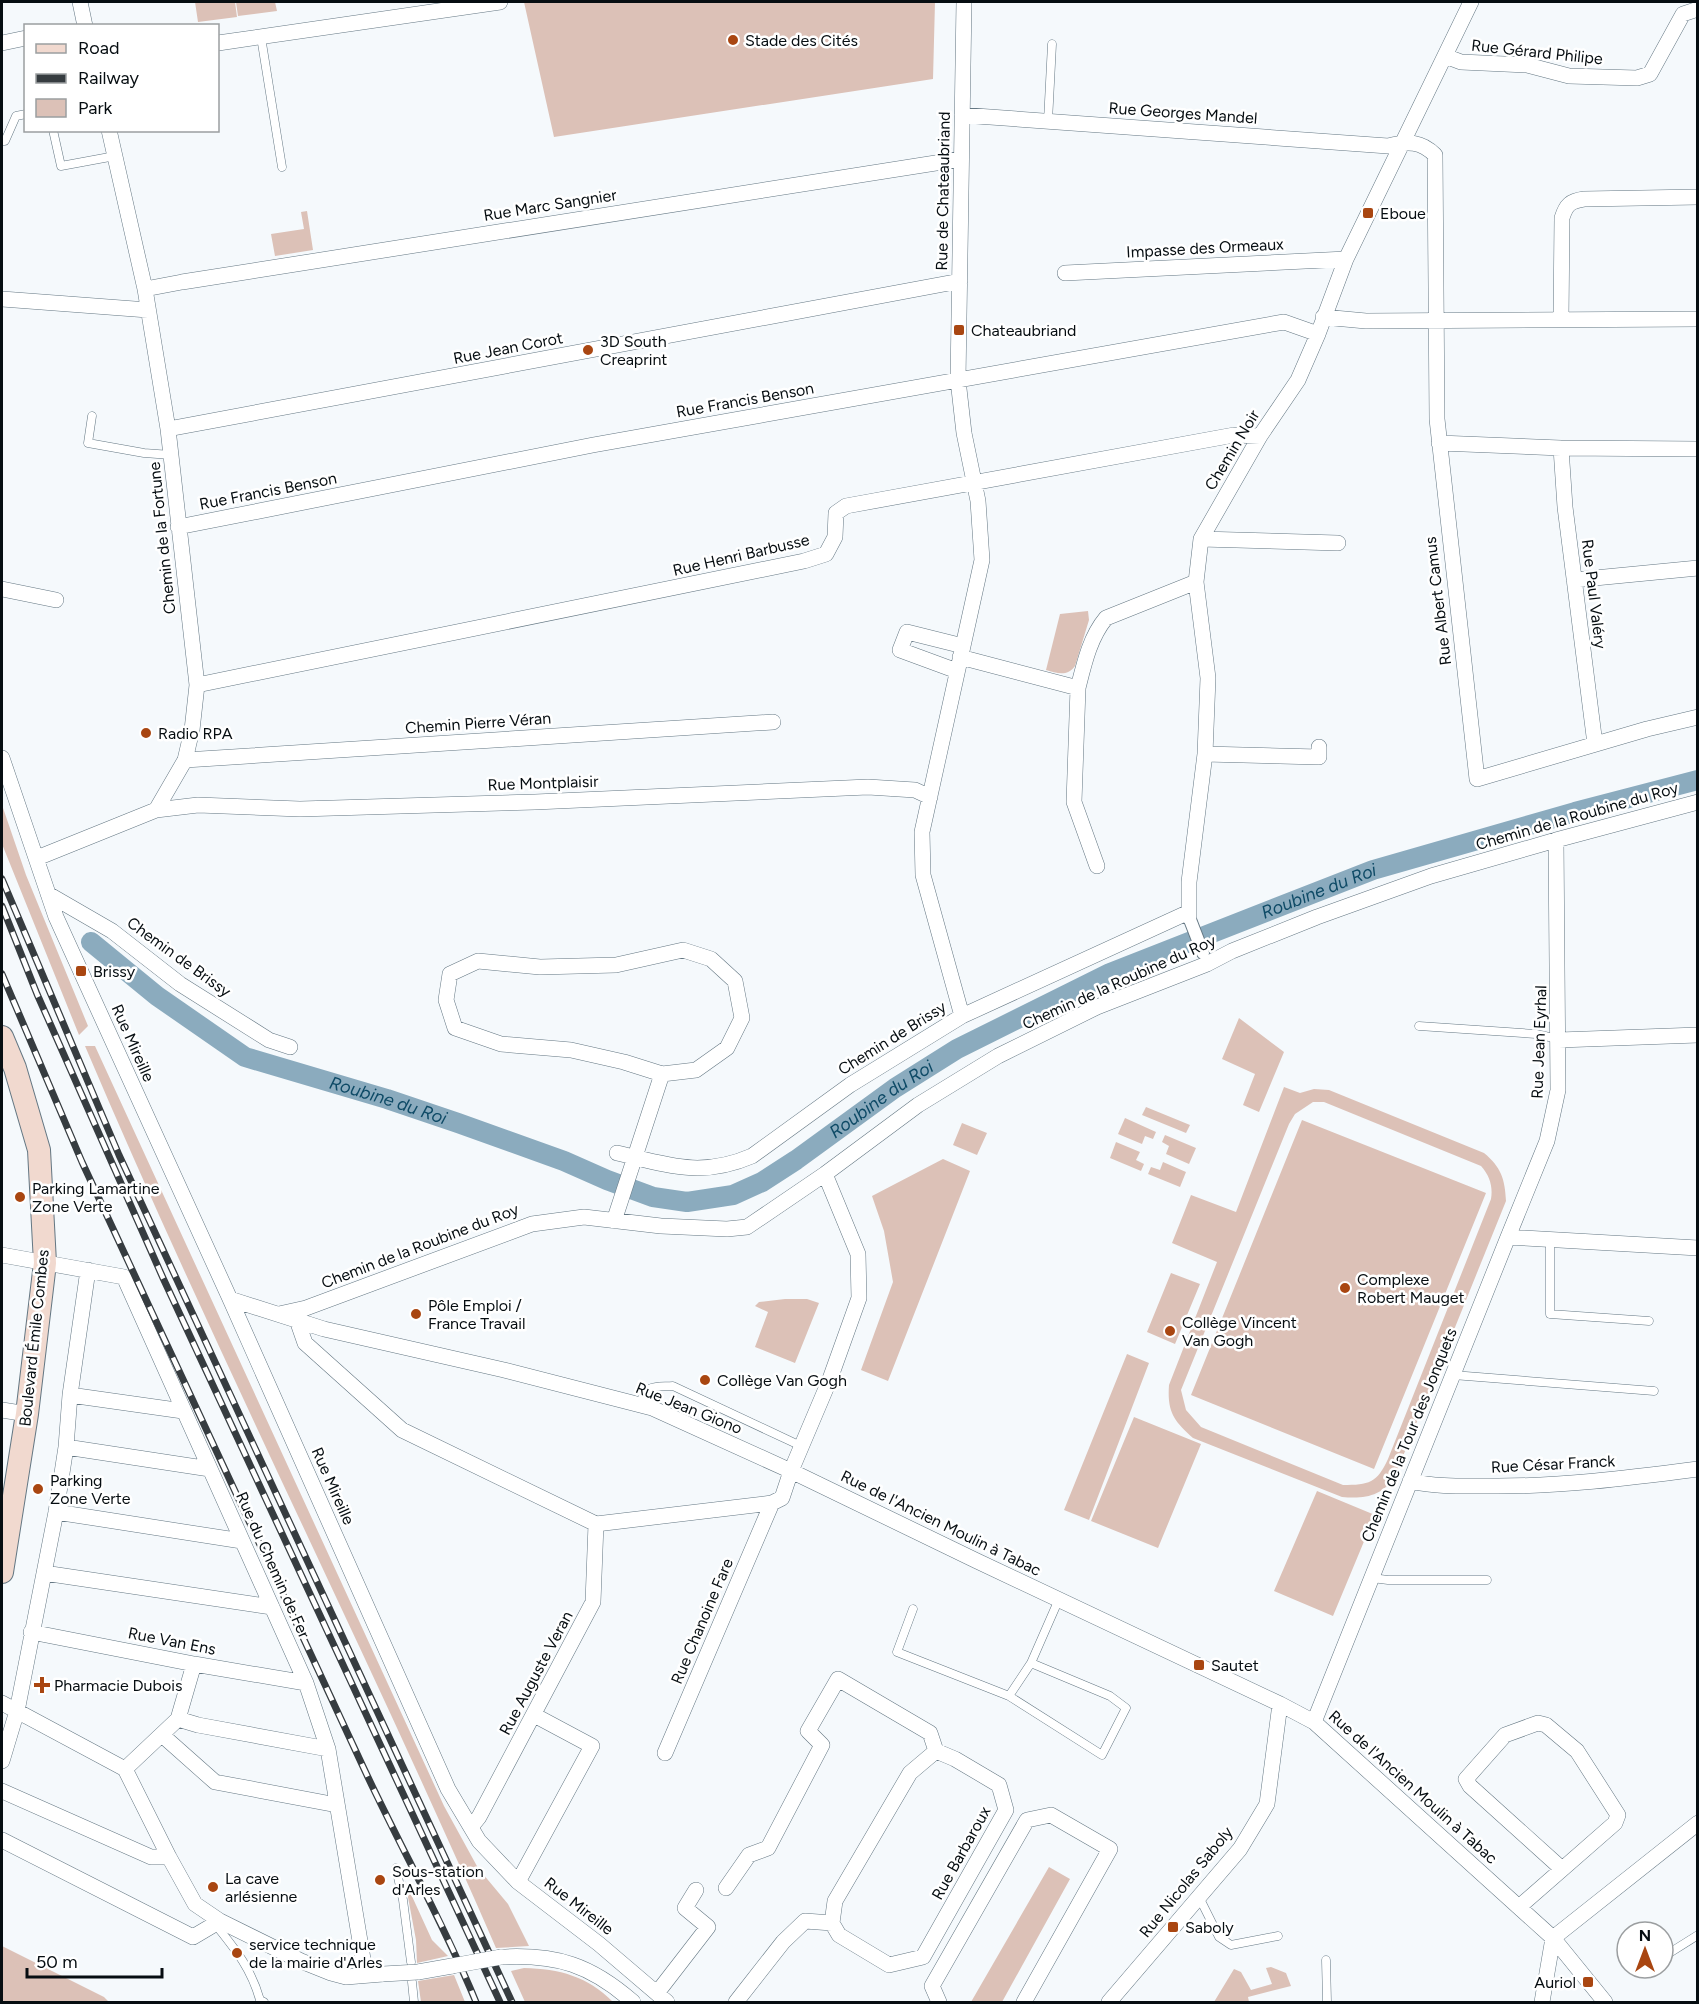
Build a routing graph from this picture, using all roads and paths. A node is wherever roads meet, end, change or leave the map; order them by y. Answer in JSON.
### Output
{"nodes":[{"id":1,"x":80,"y":2,"type":"edge"},
{"id":2,"x":500,"y":2,"type":"edge"},
{"id":3,"x":964,"y":2,"type":"edge"},
{"id":4,"x":1471,"y":2,"type":"edge"},
{"id":5,"x":1698,"y":9,"type":"edge"},
{"id":6,"x":83,"y":24,"type":"edge"},
{"id":7,"x":261,"y":37,"type":"junction"},
{"id":8,"x":24,"y":38,"type":"edge"},
{"id":9,"x":2,"y":43,"type":"edge"},
{"id":10,"x":219,"y":44,"type":"edge"},
{"id":11,"x":1052,"y":44,"type":"dead end"},
{"id":12,"x":1445,"y":56,"type":"junction"},
{"id":13,"x":24,"y":114,"type":"edge"},
{"id":14,"x":962,"y":115,"type":"junction"},
{"id":15,"x":1048,"y":121,"type":"junction"},
{"id":16,"x":53,"y":132,"type":"edge"},
{"id":17,"x":109,"y":132,"type":"edge"},
{"id":18,"x":2,"y":141,"type":"edge"},
{"id":19,"x":1401,"y":143,"type":"junction"},
{"id":20,"x":115,"y":156,"type":"junction"},
{"id":21,"x":962,"y":159,"type":"junction"},
{"id":22,"x":282,"y":167,"type":"dead end"},
{"id":23,"x":1698,"y":197,"type":"edge"},
{"id":24,"x":1346,"y":259,"type":"junction"},
{"id":25,"x":1065,"y":273,"type":"dead end"},
{"id":26,"x":960,"y":281,"type":"junction"},
{"id":27,"x":145,"y":290,"type":"junction"},
{"id":28,"x":2,"y":299,"type":"edge"},
{"id":29,"x":148,"y":310,"type":"junction"},
{"id":30,"x":1323,"y":317,"type":"junction"},
{"id":31,"x":1698,"y":319,"type":"edge"},
{"id":32,"x":1561,"y":320,"type":"junction"},
{"id":33,"x":1436,"y":321,"type":"junction"},
{"id":34,"x":1318,"y":334,"type":"junction"},
{"id":35,"x":958,"y":380,"type":"junction"},
{"id":36,"x":92,"y":416,"type":"dead end"},
{"id":37,"x":168,"y":429,"type":"junction"},
{"id":38,"x":1260,"y":436,"type":"junction"},
{"id":39,"x":1439,"y":443,"type":"junction"},
{"id":40,"x":1561,"y":448,"type":"junction"},
{"id":41,"x":1698,"y":449,"type":"edge"},
{"id":42,"x":171,"y":455,"type":"junction"},
{"id":43,"x":975,"y":483,"type":"junction"},
{"id":44,"x":178,"y":527,"type":"junction"},
{"id":45,"x":1201,"y":539,"type":"junction"},
{"id":46,"x":1338,"y":543,"type":"dead end"},
{"id":47,"x":1698,"y":568,"type":"edge"},
{"id":48,"x":1574,"y":580,"type":"junction"},
{"id":49,"x":1196,"y":582,"type":"junction"},
{"id":50,"x":2,"y":589,"type":"edge"},
{"id":51,"x":56,"y":600,"type":"dead end"},
{"id":52,"x":960,"y":658,"type":"junction"},
{"id":53,"x":197,"y":686,"type":"junction"},
{"id":54,"x":1078,"y":688,"type":"junction"},
{"id":55,"x":1698,"y":717,"type":"edge"},
{"id":56,"x":773,"y":723,"type":"dead end"},
{"id":57,"x":1595,"y":744,"type":"junction"},
{"id":58,"x":1319,"y":747,"type":"dead end"},
{"id":59,"x":1205,"y":754,"type":"junction"},
{"id":60,"x":2,"y":758,"type":"edge"},
{"id":61,"x":185,"y":760,"type":"junction"},
{"id":62,"x":930,"y":797,"type":"junction"},
{"id":63,"x":1698,"y":802,"type":"edge"},
{"id":64,"x":156,"y":810,"type":"junction"},
{"id":65,"x":1556,"y":840,"type":"junction"},
{"id":66,"x":37,"y":858,"type":"junction"},
{"id":67,"x":1097,"y":866,"type":"dead end"},
{"id":68,"x":48,"y":894,"type":"junction"},
{"id":69,"x":1189,"y":915,"type":"junction"},
{"id":70,"x":1203,"y":952,"type":"dead end"},
{"id":71,"x":962,"y":1016,"type":"junction"},
{"id":72,"x":1419,"y":1026,"type":"dead end"},
{"id":73,"x":1698,"y":1035,"type":"edge"},
{"id":74,"x":2,"y":1037,"type":"edge"},
{"id":75,"x":1559,"y":1040,"type":"junction"},
{"id":76,"x":290,"y":1047,"type":"dead end"},
{"id":77,"x":662,"y":1074,"type":"junction"},
{"id":78,"x":617,"y":1153,"type":"dead end"},
{"id":79,"x":634,"y":1161,"type":"junction"},
{"id":80,"x":825,"y":1174,"type":"junction"},
{"id":81,"x":617,"y":1213,"type":"junction"},
{"id":82,"x":1508,"y":1237,"type":"junction"},
{"id":83,"x":1550,"y":1240,"type":"junction"},
{"id":84,"x":1698,"y":1248,"type":"edge"},
{"id":85,"x":2,"y":1255,"type":"edge"},
{"id":86,"x":45,"y":1263,"type":"junction"},
{"id":87,"x":88,"y":1270,"type":"junction"},
{"id":88,"x":230,"y":1299,"type":"junction"},
{"id":89,"x":279,"y":1314,"type":"junction"},
{"id":90,"x":297,"y":1320,"type":"junction"},
{"id":91,"x":1649,"y":1321,"type":"dead end"},
{"id":92,"x":1453,"y":1375,"type":"junction"},
{"id":93,"x":1654,"y":1391,"type":"dead end"},
{"id":94,"x":70,"y":1395,"type":"junction"},
{"id":95,"x":639,"y":1404,"type":"junction"},
{"id":96,"x":2,"y":1410,"type":"edge"},
{"id":97,"x":183,"y":1410,"type":"junction"},
{"id":98,"x":27,"y":1413,"type":"junction"},
{"id":99,"x":801,"y":1446,"type":"junction"},
{"id":100,"x":66,"y":1447,"type":"junction"},
{"id":101,"x":210,"y":1469,"type":"junction"},
{"id":102,"x":1698,"y":1469,"type":"edge"},
{"id":103,"x":791,"y":1471,"type":"junction"},
{"id":104,"x":1410,"y":1481,"type":"junction"},
{"id":105,"x":772,"y":1503,"type":"junction"},
{"id":106,"x":56,"y":1512,"type":"junction"},
{"id":107,"x":596,"y":1524,"type":"junction"},
{"id":108,"x":242,"y":1541,"type":"junction"},
{"id":109,"x":2,"y":1572,"type":"edge"},
{"id":110,"x":44,"y":1572,"type":"junction"},
{"id":111,"x":1372,"y":1578,"type":"junction"},
{"id":112,"x":1487,"y":1580,"type":"dead end"},
{"id":113,"x":1059,"y":1599,"type":"junction"},
{"id":114,"x":272,"y":1607,"type":"junction"},
{"id":115,"x":913,"y":1609,"type":"dead end"},
{"id":116,"x":31,"y":1632,"type":"junction"},
{"id":117,"x":1031,"y":1663,"type":"junction"},
{"id":118,"x":194,"y":1664,"type":"junction"},
{"id":119,"x":306,"y":1683,"type":"junction"},
{"id":120,"x":1009,"y":1696,"type":"junction"},
{"id":121,"x":2,"y":1703,"type":"edge"},
{"id":122,"x":1280,"y":1704,"type":"junction"},
{"id":123,"x":16,"y":1711,"type":"junction"},
{"id":124,"x":534,"y":1715,"type":"junction"},
{"id":125,"x":178,"y":1719,"type":"junction"},
{"id":126,"x":1314,"y":1722,"type":"junction"},
{"id":127,"x":162,"y":1734,"type":"junction"},
{"id":128,"x":328,"y":1749,"type":"junction"},
{"id":129,"x":936,"y":1751,"type":"junction"},
{"id":130,"x":665,"y":1753,"type":"dead end"},
{"id":131,"x":2,"y":1761,"type":"edge"},
{"id":132,"x":125,"y":1768,"type":"junction"},
{"id":133,"x":2,"y":1791,"type":"edge"},
{"id":134,"x":337,"y":1805,"type":"junction"},
{"id":135,"x":1698,"y":1822,"type":"edge"},
{"id":136,"x":471,"y":1827,"type":"junction"},
{"id":137,"x":2,"y":1840,"type":"edge"},
{"id":138,"x":169,"y":1857,"type":"junction"},
{"id":139,"x":396,"y":1869,"type":"dead end"},
{"id":140,"x":1562,"y":1869,"type":"junction"},
{"id":141,"x":518,"y":1882,"type":"junction"},
{"id":142,"x":726,"y":1888,"type":"dead end"},
{"id":143,"x":696,"y":1890,"type":"dead end"},
{"id":144,"x":1199,"y":1897,"type":"junction"},
{"id":145,"x":1519,"y":1907,"type":"junction"},
{"id":146,"x":217,"y":1922,"type":"junction"},
{"id":147,"x":832,"y":1923,"type":"junction"},
{"id":148,"x":1698,"y":1935,"type":"edge"},
{"id":149,"x":1278,"y":1936,"type":"dead end"},
{"id":150,"x":1553,"y":1938,"type":"junction"},
{"id":151,"x":1675,"y":1950,"type":"edge"},
{"id":152,"x":363,"y":1959,"type":"dead end"},
{"id":153,"x":1326,"y":1960,"type":"dead end"},
{"id":154,"x":414,"y":1972,"type":"junction"},
{"id":155,"x":662,"y":1998,"type":"edge"},
{"id":156,"x":264,"y":2002,"type":"edge"},
{"id":157,"x":414,"y":2002,"type":"edge"},
{"id":158,"x":633,"y":2002,"type":"edge"},
{"id":159,"x":736,"y":2002,"type":"edge"},
{"id":160,"x":939,"y":2002,"type":"edge"},
{"id":161,"x":1024,"y":2002,"type":"edge"},
{"id":162,"x":1109,"y":2002,"type":"edge"},
{"id":163,"x":1328,"y":2002,"type":"edge"},
{"id":164,"x":1542,"y":2002,"type":"edge"},
{"id":165,"x":1605,"y":2002,"type":"edge"}],
"edges":[{"from":1,"to":6,"type":"street"},
{"from":2,"to":7,"type":"street"},
{"from":3,"to":14,"type":"street","name":"Rue de Chateaubriand"},
{"from":4,"to":12,"type":"street","name":"Chemin Noir"},
{"from":5,"to":12,"type":"street","name":"Rue Gérard Philipe"},
{"from":7,"to":10,"type":"street"},
{"from":7,"to":22,"type":"lane"},
{"from":8,"to":9,"type":"street"},
{"from":11,"to":15,"type":"lane"},
{"from":12,"to":19,"type":"street","name":"Chemin Noir"},
{"from":13,"to":18,"type":"lane"},
{"from":14,"to":15,"type":"street","name":"Rue Georges Mandel"},
{"from":14,"to":21,"type":"street","name":"Rue de Chateaubriand"},
{"from":15,"to":19,"type":"street","name":"Rue Georges Mandel"},
{"from":16,"to":20,"type":"lane"},
{"from":17,"to":20,"type":"street","name":"Chemin de la Fortune"},
{"from":19,"to":24,"type":"street","name":"Chemin Noir"},
{"from":19,"to":33,"type":"street","name":"Rue Georges Mandel"},
{"from":20,"to":27,"type":"street","name":"Chemin de la Fortune"},
{"from":21,"to":26,"type":"street","name":"Rue de Chateaubriand"},
{"from":21,"to":27,"type":"street","name":"Rue Marc Sangnier"},
{"from":23,"to":32,"type":"street"},
{"from":24,"to":25,"type":"street","name":"Impasse des Ormeaux"},
{"from":24,"to":30,"type":"street","name":"Chemin Noir"},
{"from":26,"to":35,"type":"street","name":"Rue de Chateaubriand"},
{"from":26,"to":37,"type":"street","name":"Rue Jean Corot"},
{"from":27,"to":29,"type":"street","name":"Chemin de la Fortune"},
{"from":28,"to":29,"type":"street"},
{"from":29,"to":37,"type":"street","name":"Chemin de la Fortune"},
{"from":30,"to":33,"type":"street"},
{"from":30,"to":34,"type":"street","name":"Chemin Noir"},
{"from":31,"to":32,"type":"street"},
{"from":32,"to":33,"type":"street"},
{"from":33,"to":39,"type":"street","name":"Rue Albert Camus"},
{"from":34,"to":35,"type":"street","name":"Rue Francis Benson"},
{"from":34,"to":38,"type":"street","name":"Chemin Noir"},
{"from":35,"to":43,"type":"street","name":"Rue de Chateaubriand"},
{"from":35,"to":44,"type":"street","name":"Rue Francis Benson"},
{"from":36,"to":42,"type":"lane"},
{"from":37,"to":42,"type":"street","name":"Chemin de la Fortune"},
{"from":38,"to":43,"type":"street","name":"Rue Henri Barbusse"},
{"from":38,"to":45,"type":"street","name":"Chemin Noir"},
{"from":39,"to":40,"type":"street"},
{"from":39,"to":57,"type":"street","name":"Rue Albert Camus"},
{"from":40,"to":41,"type":"street"},
{"from":40,"to":48,"type":"street","name":"Rue Paul Valéry"},
{"from":42,"to":44,"type":"street","name":"Chemin de la Fortune"},
{"from":43,"to":52,"type":"street","name":"Rue de Chateaubriand"},
{"from":43,"to":53,"type":"street","name":"Rue Henri Barbusse"},
{"from":44,"to":53,"type":"street","name":"Chemin de la Fortune"},
{"from":45,"to":46,"type":"street"},
{"from":45,"to":49,"type":"street","name":"Chemin Noir"},
{"from":47,"to":48,"type":"street"},
{"from":48,"to":57,"type":"street","name":"Rue Paul Valéry"},
{"from":49,"to":54,"type":"street"},
{"from":49,"to":59,"type":"street","name":"Chemin Noir"},
{"from":50,"to":51,"type":"street"},
{"from":52,"to":54,"type":"street"},
{"from":52,"to":62,"type":"street","name":"Rue de Chateaubriand"},
{"from":53,"to":61,"type":"street","name":"Chemin de la Fortune"},
{"from":54,"to":67,"type":"street"},
{"from":55,"to":57,"type":"street"},
{"from":56,"to":61,"type":"street","name":"Chemin Pierre Véran"},
{"from":58,"to":59,"type":"street"},
{"from":59,"to":69,"type":"street","name":"Chemin Noir"},
{"from":60,"to":66,"type":"street","name":"Rue Mireille"},
{"from":61,"to":64,"type":"street","name":"Chemin de la Fortune"},
{"from":62,"to":64,"type":"street","name":"Rue Montplaisir"},
{"from":62,"to":71,"type":"street","name":"Rue de Chateaubriand"},
{"from":63,"to":65,"type":"street","name":"Chemin de la Roubine du Roy"},
{"from":64,"to":66,"type":"street"},
{"from":65,"to":75,"type":"street","name":"Rue Jean Eyrhal"},
{"from":65,"to":80,"type":"street","name":"Chemin de la Roubine du Roy"},
{"from":66,"to":68,"type":"street","name":"Rue Mireille"},
{"from":68,"to":76,"type":"street","name":"Chemin de Brissy"},
{"from":68,"to":88,"type":"street","name":"Rue Mireille"},
{"from":69,"to":70,"type":"street","name":"Chemin Noir"},
{"from":69,"to":71,"type":"street","name":"Chemin de Brissy"},
{"from":71,"to":79,"type":"street","name":"Chemin de Brissy"},
{"from":72,"to":75,"type":"lane"},
{"from":73,"to":75,"type":"street"},
{"from":74,"to":86,"type":"main road","name":"Boulevard Émile Combes"},
{"from":75,"to":82,"type":"street","name":"Rue Jean Eyrhal"},
{"from":77,"to":77,"type":"street"},
{"from":77,"to":79,"type":"street"},
{"from":78,"to":79,"type":"street","name":"Chemin de Brissy"},
{"from":79,"to":81,"type":"street"},
{"from":80,"to":81,"type":"street","name":"Chemin de la Roubine du Roy"},
{"from":80,"to":99,"type":"street"},
{"from":81,"to":89,"type":"street","name":"Chemin de la Roubine du Roy"},
{"from":82,"to":83,"type":"street"},
{"from":82,"to":92,"type":"street","name":"Chemin de la Tour des Jonquets"},
{"from":83,"to":84,"type":"street"},
{"from":83,"to":91,"type":"lane"},
{"from":85,"to":86,"type":"street","name":"Rue du Chemin de Fer"},
{"from":86,"to":87,"type":"street","name":"Rue du Chemin de Fer"},
{"from":86,"to":98,"type":"main road","name":"Boulevard Émile Combes"},
{"from":87,"to":94,"type":"street"},
{"from":87,"to":97,"type":"street","name":"Rue du Chemin de Fer"},
{"from":88,"to":89,"type":"street","name":"Rue Jean Giono"},
{"from":88,"to":136,"type":"street","name":"Rue Mireille"},
{"from":89,"to":90,"type":"street","name":"Rue Jean Giono"},
{"from":90,"to":95,"type":"street","name":"Rue Jean Giono"},
{"from":90,"to":107,"type":"street"},
{"from":92,"to":93,"type":"lane"},
{"from":92,"to":104,"type":"street","name":"Chemin de la Tour des Jonquets"},
{"from":94,"to":97,"type":"street"},
{"from":94,"to":100,"type":"street"},
{"from":95,"to":99,"type":"lane"},
{"from":95,"to":103,"type":"street","name":"Rue Jean Giono"},
{"from":96,"to":98,"type":"street"},
{"from":97,"to":101,"type":"street","name":"Rue du Chemin de Fer"},
{"from":98,"to":109,"type":"main road","name":"Boulevard Émile Combes"},
{"from":99,"to":103,"type":"street"},
{"from":100,"to":101,"type":"street"},
{"from":100,"to":106,"type":"street"},
{"from":101,"to":108,"type":"street","name":"Rue du Chemin de Fer"},
{"from":102,"to":104,"type":"street","name":"Rue César Franck"},
{"from":103,"to":105,"type":"street"},
{"from":103,"to":113,"type":"street","name":"Rue de l'Ancien Moulin à Tabac"},
{"from":104,"to":111,"type":"street","name":"Chemin de la Tour des Jonquets"},
{"from":105,"to":107,"type":"street"},
{"from":105,"to":130,"type":"street","name":"Rue Chanoine Fare"},
{"from":106,"to":108,"type":"street"},
{"from":106,"to":110,"type":"street"},
{"from":107,"to":124,"type":"street","name":"Rue Auguste Veran"},
{"from":108,"to":114,"type":"street","name":"Rue du Chemin de Fer"},
{"from":110,"to":114,"type":"street"},
{"from":110,"to":116,"type":"street"},
{"from":111,"to":112,"type":"lane"},
{"from":111,"to":126,"type":"street","name":"Chemin de la Tour des Jonquets"},
{"from":113,"to":117,"type":"lane"},
{"from":113,"to":122,"type":"street","name":"Rue de l'Ancien Moulin à Tabac"},
{"from":114,"to":119,"type":"street","name":"Rue du Chemin de Fer"},
{"from":115,"to":120,"type":"lane"},
{"from":116,"to":118,"type":"street","name":"Rue Van Ens"},
{"from":116,"to":123,"type":"street"},
{"from":117,"to":120,"type":"lane"},
{"from":117,"to":120,"type":"lane"},
{"from":118,"to":119,"type":"street","name":"Rue Van Ens"},
{"from":118,"to":125,"type":"street"},
{"from":119,"to":128,"type":"street","name":"Rue du Chemin de Fer"},
{"from":121,"to":123,"type":"street"},
{"from":122,"to":126,"type":"street","name":"Rue de l'Ancien Moulin à Tabac"},
{"from":122,"to":144,"type":"street","name":"Rue Nicolas Saboly"},
{"from":123,"to":131,"type":"street"},
{"from":123,"to":132,"type":"street"},
{"from":124,"to":136,"type":"street","name":"Rue Auguste Veran"},
{"from":124,"to":141,"type":"street"},
{"from":125,"to":127,"type":"street"},
{"from":125,"to":128,"type":"street"},
{"from":126,"to":145,"type":"street","name":"Rue de l'Ancien Moulin à Tabac"},
{"from":127,"to":132,"type":"street"},
{"from":127,"to":134,"type":"street"},
{"from":128,"to":134,"type":"street","name":"Rue du Chemin de Fer"},
{"from":129,"to":142,"type":"street"},
{"from":129,"to":147,"type":"street"},
{"from":129,"to":147,"type":"street","name":"Rue Barbaroux"},
{"from":132,"to":138,"type":"street"},
{"from":133,"to":138,"type":"street"},
{"from":134,"to":152,"type":"street","name":"Rue du Chemin de Fer"},
{"from":135,"to":150,"type":"street"},
{"from":136,"to":141,"type":"street","name":"Rue Mireille"},
{"from":137,"to":146,"type":"street"},
{"from":138,"to":146,"type":"street"},
{"from":139,"to":154,"type":"lane"},
{"from":140,"to":140,"type":"street"},
{"from":140,"to":145,"type":"street"},
{"from":141,"to":155,"type":"street","name":"Rue Mireille"},
{"from":143,"to":155,"type":"street"},
{"from":144,"to":149,"type":"lane"},
{"from":144,"to":162,"type":"street","name":"Rue Nicolas Saboly"},
{"from":145,"to":150,"type":"street","name":"Rue de l'Ancien Moulin à Tabac"},
{"from":146,"to":154,"type":"street","bridge":true},
{"from":146,"to":156,"type":"lane"},
{"from":147,"to":159,"type":"street"},
{"from":148,"to":151,"type":"lane"},
{"from":150,"to":164,"type":"street"},
{"from":150,"to":165,"type":"street","name":"Rue de l'Ancien Moulin à Tabac"},
{"from":153,"to":163,"type":"lane"},
{"from":154,"to":157,"type":"lane"},
{"from":154,"to":158,"type":"street","bridge":true},
{"from":160,"to":161,"type":"street"}]}
